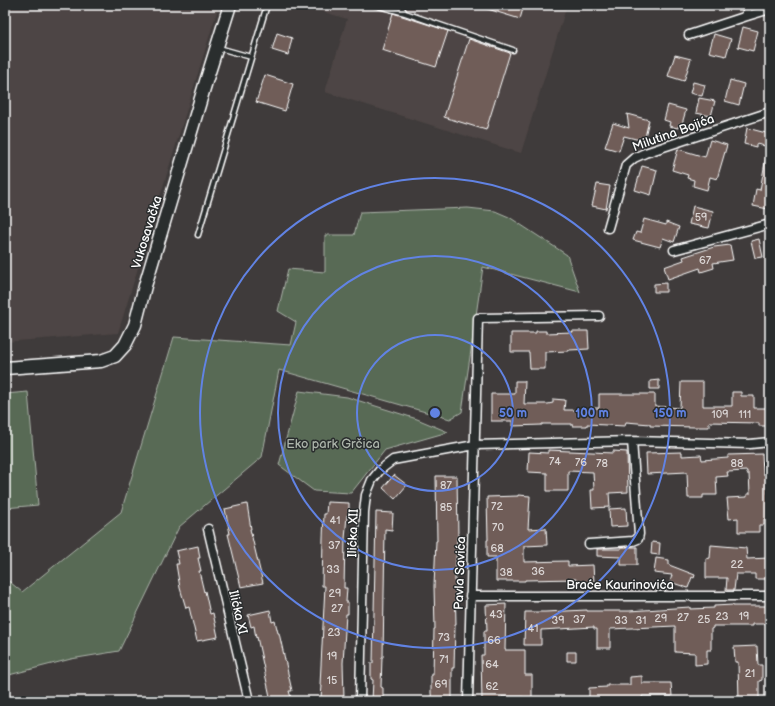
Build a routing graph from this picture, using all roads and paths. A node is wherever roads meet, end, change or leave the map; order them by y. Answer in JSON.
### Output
{"nodes":[{"id":1,"x":8,"y":5,"type":"edge"},
{"id":2,"x":230,"y":5,"type":"edge"},
{"id":3,"x":267,"y":5,"type":"edge"},
{"id":4,"x":375,"y":5,"type":"edge"},
{"id":5,"x":400,"y":5,"type":"edge"},
{"id":6,"x":747,"y":5,"type":"edge"},
{"id":7,"x":770,"y":9,"type":"edge"},
{"id":8,"x":405,"y":13,"type":"junction"},
{"id":9,"x":5,"y":14,"type":"edge"},
{"id":10,"x":747,"y":16,"type":"junction"},
{"id":11,"x":689,"y":35,"type":"dead end"},
{"id":12,"x":217,"y":48,"type":"junction"},
{"id":13,"x":513,"y":50,"type":"dead end"},
{"id":14,"x":251,"y":57,"type":"junction"},
{"id":15,"x":770,"y":112,"type":"edge"},
{"id":16,"x":770,"y":224,"type":"edge"},
{"id":17,"x":608,"y":228,"type":"dead end"},
{"id":18,"x":198,"y":235,"type":"dead end"},
{"id":19,"x":674,"y":250,"type":"dead end"},
{"id":20,"x":599,"y":316,"type":"dead end"},
{"id":21,"x":5,"y":368,"type":"edge"},
{"id":22,"x":632,"y":442,"type":"junction"},
{"id":23,"x":770,"y":442,"type":"edge"},
{"id":24,"x":475,"y":445,"type":"junction"},
{"id":25,"x":208,"y":528,"type":"dead end"},
{"id":26,"x":589,"y":544,"type":"dead end"},
{"id":27,"x":470,"y":596,"type":"junction"},
{"id":28,"x":770,"y":596,"type":"edge"},
{"id":29,"x":249,"y":701,"type":"edge"},
{"id":30,"x":360,"y":701,"type":"edge"},
{"id":31,"x":468,"y":701,"type":"edge"}],
"edges":[{"from":1,"to":9,"type":"lane"},
{"from":2,"to":12,"type":"street","name":"Vukosavačka"},
{"from":3,"to":14,"type":"lane"},
{"from":4,"to":8,"type":"lane"},
{"from":5,"to":8,"type":"lane"},
{"from":6,"to":10,"type":"street"},
{"from":7,"to":10,"type":"street"},
{"from":8,"to":13,"type":"lane"},
{"from":10,"to":11,"type":"street"},
{"from":12,"to":14,"type":"lane"},
{"from":12,"to":21,"type":"street","name":"Vukosavačka"},
{"from":14,"to":18,"type":"lane"},
{"from":15,"to":17,"type":"street","name":"Milutina Bojića"},
{"from":16,"to":19,"type":"street"},
{"from":20,"to":24,"type":"street","name":"Pavla Savića"},
{"from":22,"to":23,"type":"street"},
{"from":22,"to":24,"type":"street"},
{"from":22,"to":26,"type":"street"},
{"from":24,"to":27,"type":"street","name":"Pavla Savića"},
{"from":24,"to":30,"type":"street","name":"Ilićka XII"},
{"from":25,"to":29,"type":"street","name":"Ilićka XI"},
{"from":27,"to":28,"type":"street","name":"Braće Kaurinovića"},
{"from":27,"to":31,"type":"street","name":"Pavla Savića"}]}
